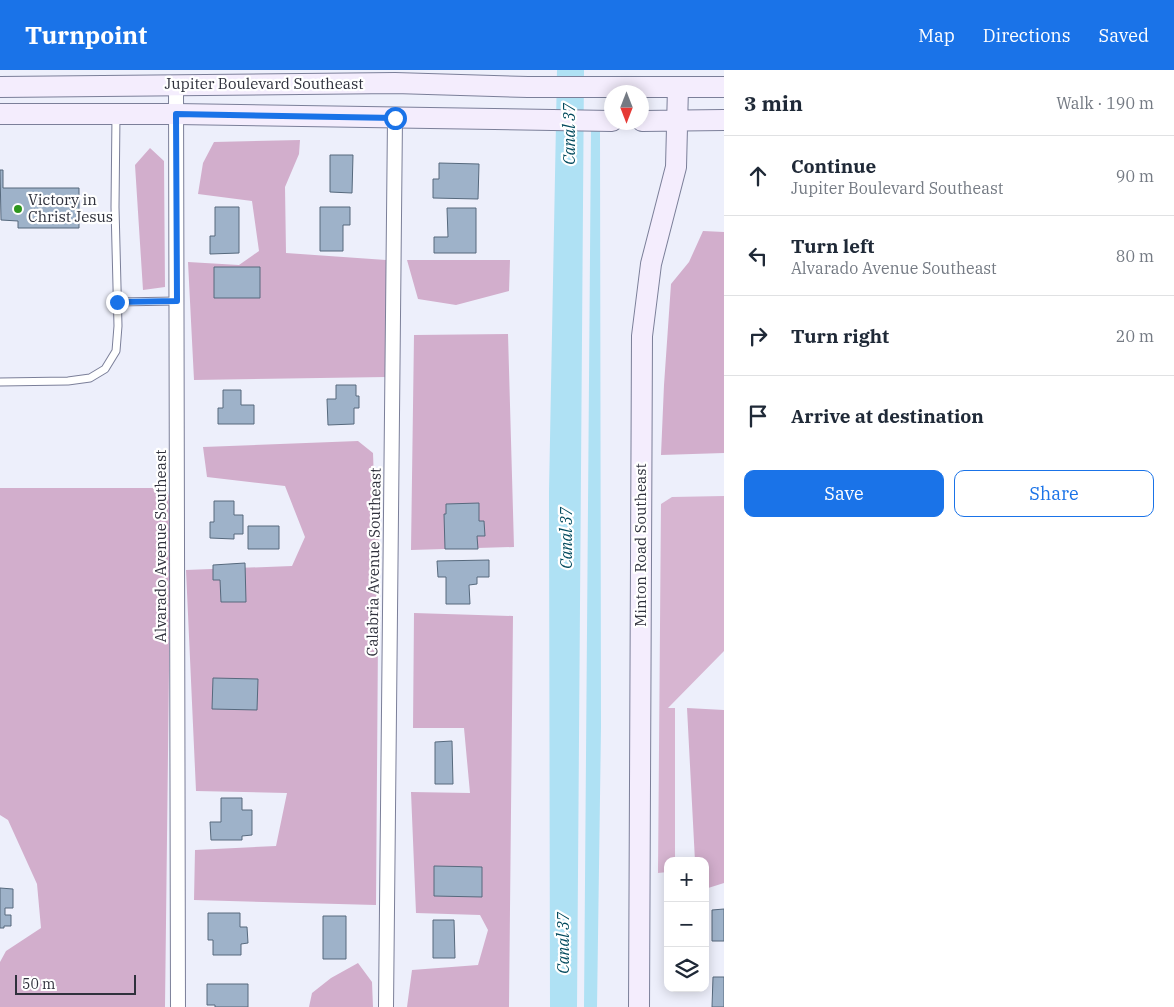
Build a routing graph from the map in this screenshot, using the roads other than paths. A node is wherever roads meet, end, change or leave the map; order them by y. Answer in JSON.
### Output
{"nodes":[{"id":1,"x":395,"y":77,"type":"edge"},
{"id":2,"x":176,"y":84,"type":"junction"},
{"id":3,"x":0,"y":87,"type":"edge"},
{"id":4,"x":678,"y":87,"type":"junction"},
{"id":5,"x":724,"y":87,"type":"edge"},
{"id":6,"x":0,"y":114,"type":"edge"},
{"id":7,"x":116,"y":114,"type":"junction"},
{"id":8,"x":176,"y":114,"type":"junction"},
{"id":9,"x":395,"y":118,"type":"junction"},
{"id":10,"x":678,"y":120,"type":"junction"},
{"id":11,"x":724,"y":120,"type":"edge"},
{"id":12,"x":604,"y":121,"type":"edge"},
{"id":13,"x":649,"y":121,"type":"edge"},
{"id":14,"x":177,"y":301,"type":"junction"},
{"id":15,"x":117,"y":302,"type":"junction"},
{"id":16,"x":0,"y":382,"type":"edge"},
{"id":17,"x":178,"y":1007,"type":"edge"},
{"id":18,"x":386,"y":1007,"type":"edge"},
{"id":19,"x":639,"y":1007,"type":"edge"}],
"edges":[{"from":1,"to":2,"type":"street","name":"Jupiter Boulevard Southeast"},
{"from":1,"to":4,"type":"street","name":"Jupiter Boulevard Southeast"},
{"from":2,"to":3,"type":"street","name":"Jupiter Boulevard Southeast"},
{"from":2,"to":8,"type":"street","name":"Alvarado Avenue Southeast"},
{"from":4,"to":5,"type":"street","name":"Jupiter Boulevard Southeast"},
{"from":4,"to":10,"type":"street","name":"Minton Road Southeast"},
{"from":6,"to":7,"type":"street","name":"Jupiter Boulevard Southeast"},
{"from":7,"to":8,"type":"street","name":"Jupiter Boulevard Southeast"},
{"from":7,"to":15,"type":"lane"},
{"from":8,"to":9,"type":"street","name":"Jupiter Boulevard Southeast"},
{"from":8,"to":14,"type":"street","name":"Alvarado Avenue Southeast"},
{"from":9,"to":12,"type":"street","name":"Jupiter Boulevard Southeast"},
{"from":9,"to":18,"type":"street","name":"Calabria Avenue Southeast"},
{"from":10,"to":11,"type":"street"},
{"from":10,"to":13,"type":"street"},
{"from":10,"to":19,"type":"street","name":"Minton Road Southeast"},
{"from":14,"to":15,"type":"lane"},
{"from":14,"to":17,"type":"street","name":"Alvarado Avenue Southeast"},
{"from":15,"to":16,"type":"lane"}]}
